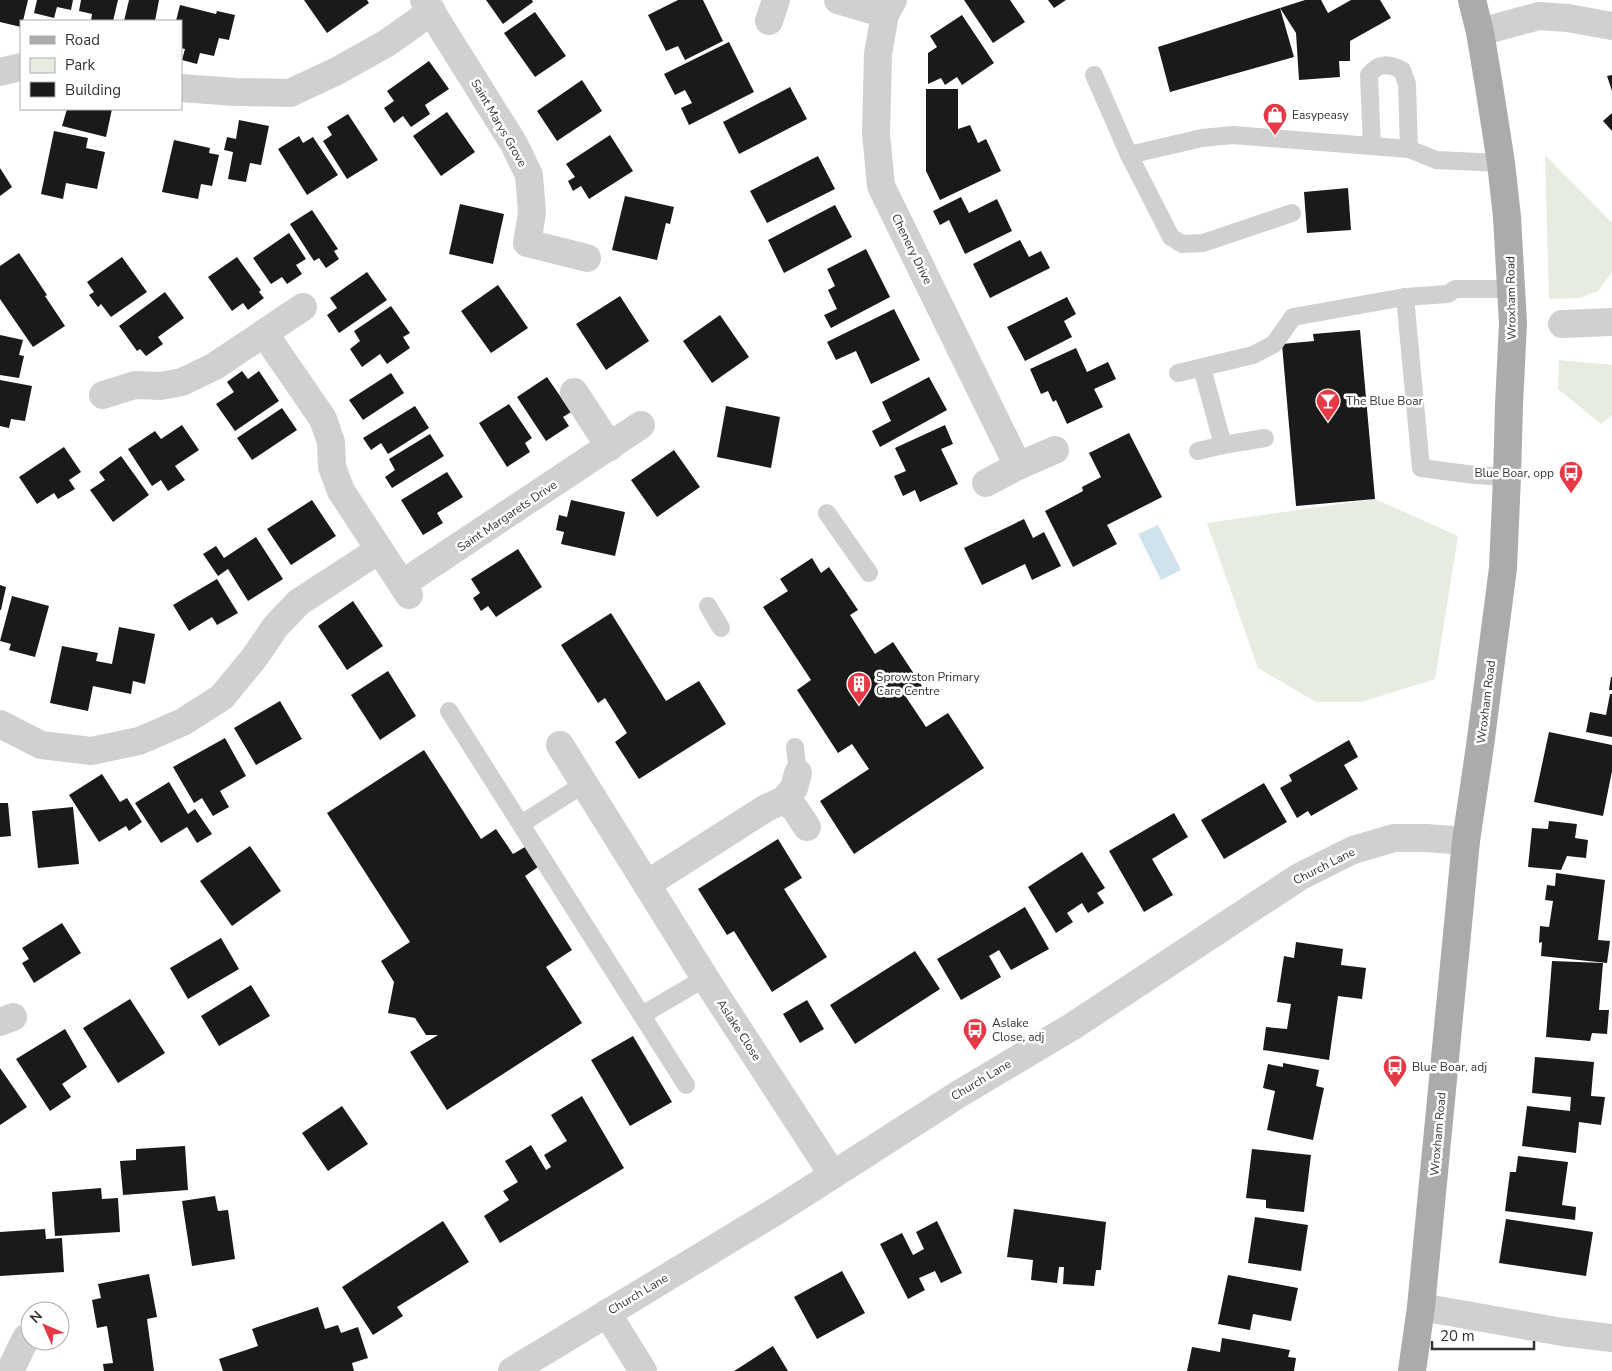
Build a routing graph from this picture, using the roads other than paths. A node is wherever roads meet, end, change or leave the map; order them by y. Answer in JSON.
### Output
{"nodes":[{"id":1,"x":838,"y":0,"type":"edge"},
{"id":2,"x":1472,"y":0,"type":"edge"},
{"id":3,"x":428,"y":6,"type":"edge"},
{"id":4,"x":889,"y":7,"type":"edge"},
{"id":5,"x":1612,"y":26,"type":"edge"},
{"id":6,"x":1480,"y":32,"type":"junction"},
{"id":7,"x":20,"y":67,"type":"edge"},
{"id":8,"x":0,"y":72,"type":"edge"},
{"id":9,"x":1094,"y":75,"type":"dead end"},
{"id":10,"x":182,"y":88,"type":"edge"},
{"id":11,"x":1372,"y":146,"type":"junction"},
{"id":12,"x":1409,"y":149,"type":"junction"},
{"id":13,"x":1129,"y":155,"type":"junction"},
{"id":14,"x":1501,"y":163,"type":"junction"},
{"id":15,"x":1292,"y":213,"type":"dead end"},
{"id":16,"x":587,"y":258,"type":"dead end"},
{"id":17,"x":1512,"y":289,"type":"junction"},
{"id":18,"x":1405,"y":297,"type":"junction"},
{"id":19,"x":303,"y":307,"type":"dead end"},
{"id":20,"x":1612,"y":322,"type":"edge"},
{"id":21,"x":1562,"y":324,"type":"dead end"},
{"id":22,"x":264,"y":333,"type":"junction"},
{"id":23,"x":1202,"y":368,"type":"junction"},
{"id":24,"x":1178,"y":373,"type":"dead end"},
{"id":25,"x":574,"y":392,"type":"dead end"},
{"id":26,"x":103,"y":395,"type":"dead end"},
{"id":27,"x":641,"y":425,"type":"dead end"},
{"id":28,"x":1265,"y":438,"type":"dead end"},
{"id":29,"x":1223,"y":445,"type":"junction"},
{"id":30,"x":610,"y":447,"type":"junction"},
{"id":31,"x":1055,"y":450,"type":"dead end"},
{"id":32,"x":1198,"y":451,"type":"dead end"},
{"id":33,"x":1018,"y":466,"type":"junction"},
{"id":34,"x":1508,"y":477,"type":"junction"},
{"id":35,"x":986,"y":483,"type":"dead end"},
{"id":36,"x":827,"y":513,"type":"dead end"},
{"id":37,"x":379,"y":550,"type":"junction"},
{"id":38,"x":869,"y":573,"type":"dead end"},
{"id":39,"x":708,"y":606,"type":"dead end"},
{"id":40,"x":721,"y":628,"type":"dead end"},
{"id":41,"x":448,"y":711,"type":"dead end"},
{"id":42,"x":0,"y":724,"type":"edge"},
{"id":43,"x":560,"y":745,"type":"dead end"},
{"id":44,"x":796,"y":760,"type":"dead end"},
{"id":45,"x":584,"y":784,"type":"junction"},
{"id":46,"x":784,"y":800,"type":"junction"},
{"id":47,"x":520,"y":824,"type":"junction"},
{"id":48,"x":807,"y":827,"type":"dead end"},
{"id":49,"x":1466,"y":841,"type":"junction"},
{"id":50,"x":648,"y":884,"type":"junction"},
{"id":51,"x":705,"y":978,"type":"junction"},
{"id":52,"x":642,"y":1015,"type":"junction"},
{"id":53,"x":686,"y":1085,"type":"dead end"},
{"id":54,"x":833,"y":1175,"type":"junction"},
{"id":55,"x":1421,"y":1307,"type":"junction"},
{"id":56,"x":606,"y":1313,"type":"junction"},
{"id":57,"x":1612,"y":1338,"type":"edge"},
{"id":58,"x":20,"y":1350,"type":"edge"},
{"id":59,"x":10,"y":1371,"type":"edge"},
{"id":60,"x":512,"y":1371,"type":"edge"},
{"id":61,"x":643,"y":1371,"type":"edge"},
{"id":62,"x":1412,"y":1371,"type":"edge"}],
"edges":[{"from":1,"to":4,"type":"street","name":"Chenery Drive"},
{"from":2,"to":6,"type":"main road","name":"Wroxham Road"},
{"from":3,"to":10,"type":"street","name":"Saint Marys Grove"},
{"from":3,"to":16,"type":"street","name":"Saint Marys Grove"},
{"from":4,"to":33,"type":"street","name":"Chenery Drive"},
{"from":5,"to":6,"type":"street"},
{"from":6,"to":14,"type":"main road","name":"Wroxham Road"},
{"from":7,"to":8,"type":"street"},
{"from":9,"to":13,"type":"lane"},
{"from":11,"to":12,"type":"lane"},
{"from":11,"to":12,"type":"lane"},
{"from":11,"to":13,"type":"lane"},
{"from":12,"to":14,"type":"lane"},
{"from":13,"to":15,"type":"lane"},
{"from":14,"to":17,"type":"main road","name":"Wroxham Road"},
{"from":17,"to":18,"type":"lane"},
{"from":17,"to":34,"type":"main road","name":"Wroxham Road"},
{"from":18,"to":23,"type":"lane"},
{"from":18,"to":34,"type":"lane"},
{"from":19,"to":22,"type":"street"},
{"from":20,"to":21,"type":"street"},
{"from":22,"to":26,"type":"street"},
{"from":22,"to":37,"type":"street","name":"Saint Margarets Drive"},
{"from":23,"to":24,"type":"lane"},
{"from":23,"to":29,"type":"lane"},
{"from":25,"to":30,"type":"street"},
{"from":27,"to":30,"type":"street","name":"Saint Margarets Drive"},
{"from":28,"to":29,"type":"lane"},
{"from":29,"to":32,"type":"lane"},
{"from":30,"to":37,"type":"street","name":"Saint Margarets Drive"},
{"from":31,"to":33,"type":"street"},
{"from":33,"to":35,"type":"street"},
{"from":34,"to":49,"type":"main road","name":"Wroxham Road"},
{"from":36,"to":38,"type":"lane"},
{"from":37,"to":42,"type":"street"},
{"from":39,"to":40,"type":"lane"},
{"from":41,"to":47,"type":"lane"},
{"from":43,"to":45,"type":"street","name":"Aslake Close"},
{"from":44,"to":46,"type":"street"},
{"from":45,"to":47,"type":"lane"},
{"from":45,"to":50,"type":"street","name":"Aslake Close"},
{"from":46,"to":48,"type":"street"},
{"from":46,"to":50,"type":"street"},
{"from":47,"to":52,"type":"lane"},
{"from":49,"to":54,"type":"street","name":"Church Lane"},
{"from":49,"to":55,"type":"main road","name":"Wroxham Road"},
{"from":50,"to":51,"type":"street","name":"Aslake Close"},
{"from":51,"to":52,"type":"lane"},
{"from":51,"to":54,"type":"street","name":"Aslake Close"},
{"from":52,"to":53,"type":"lane"},
{"from":54,"to":56,"type":"street","name":"Church Lane"},
{"from":55,"to":57,"type":"street"},
{"from":55,"to":62,"type":"main road","name":"Wroxham Road"},
{"from":56,"to":60,"type":"street","name":"Church Lane"},
{"from":56,"to":61,"type":"street"},
{"from":58,"to":59,"type":"street"}]}
